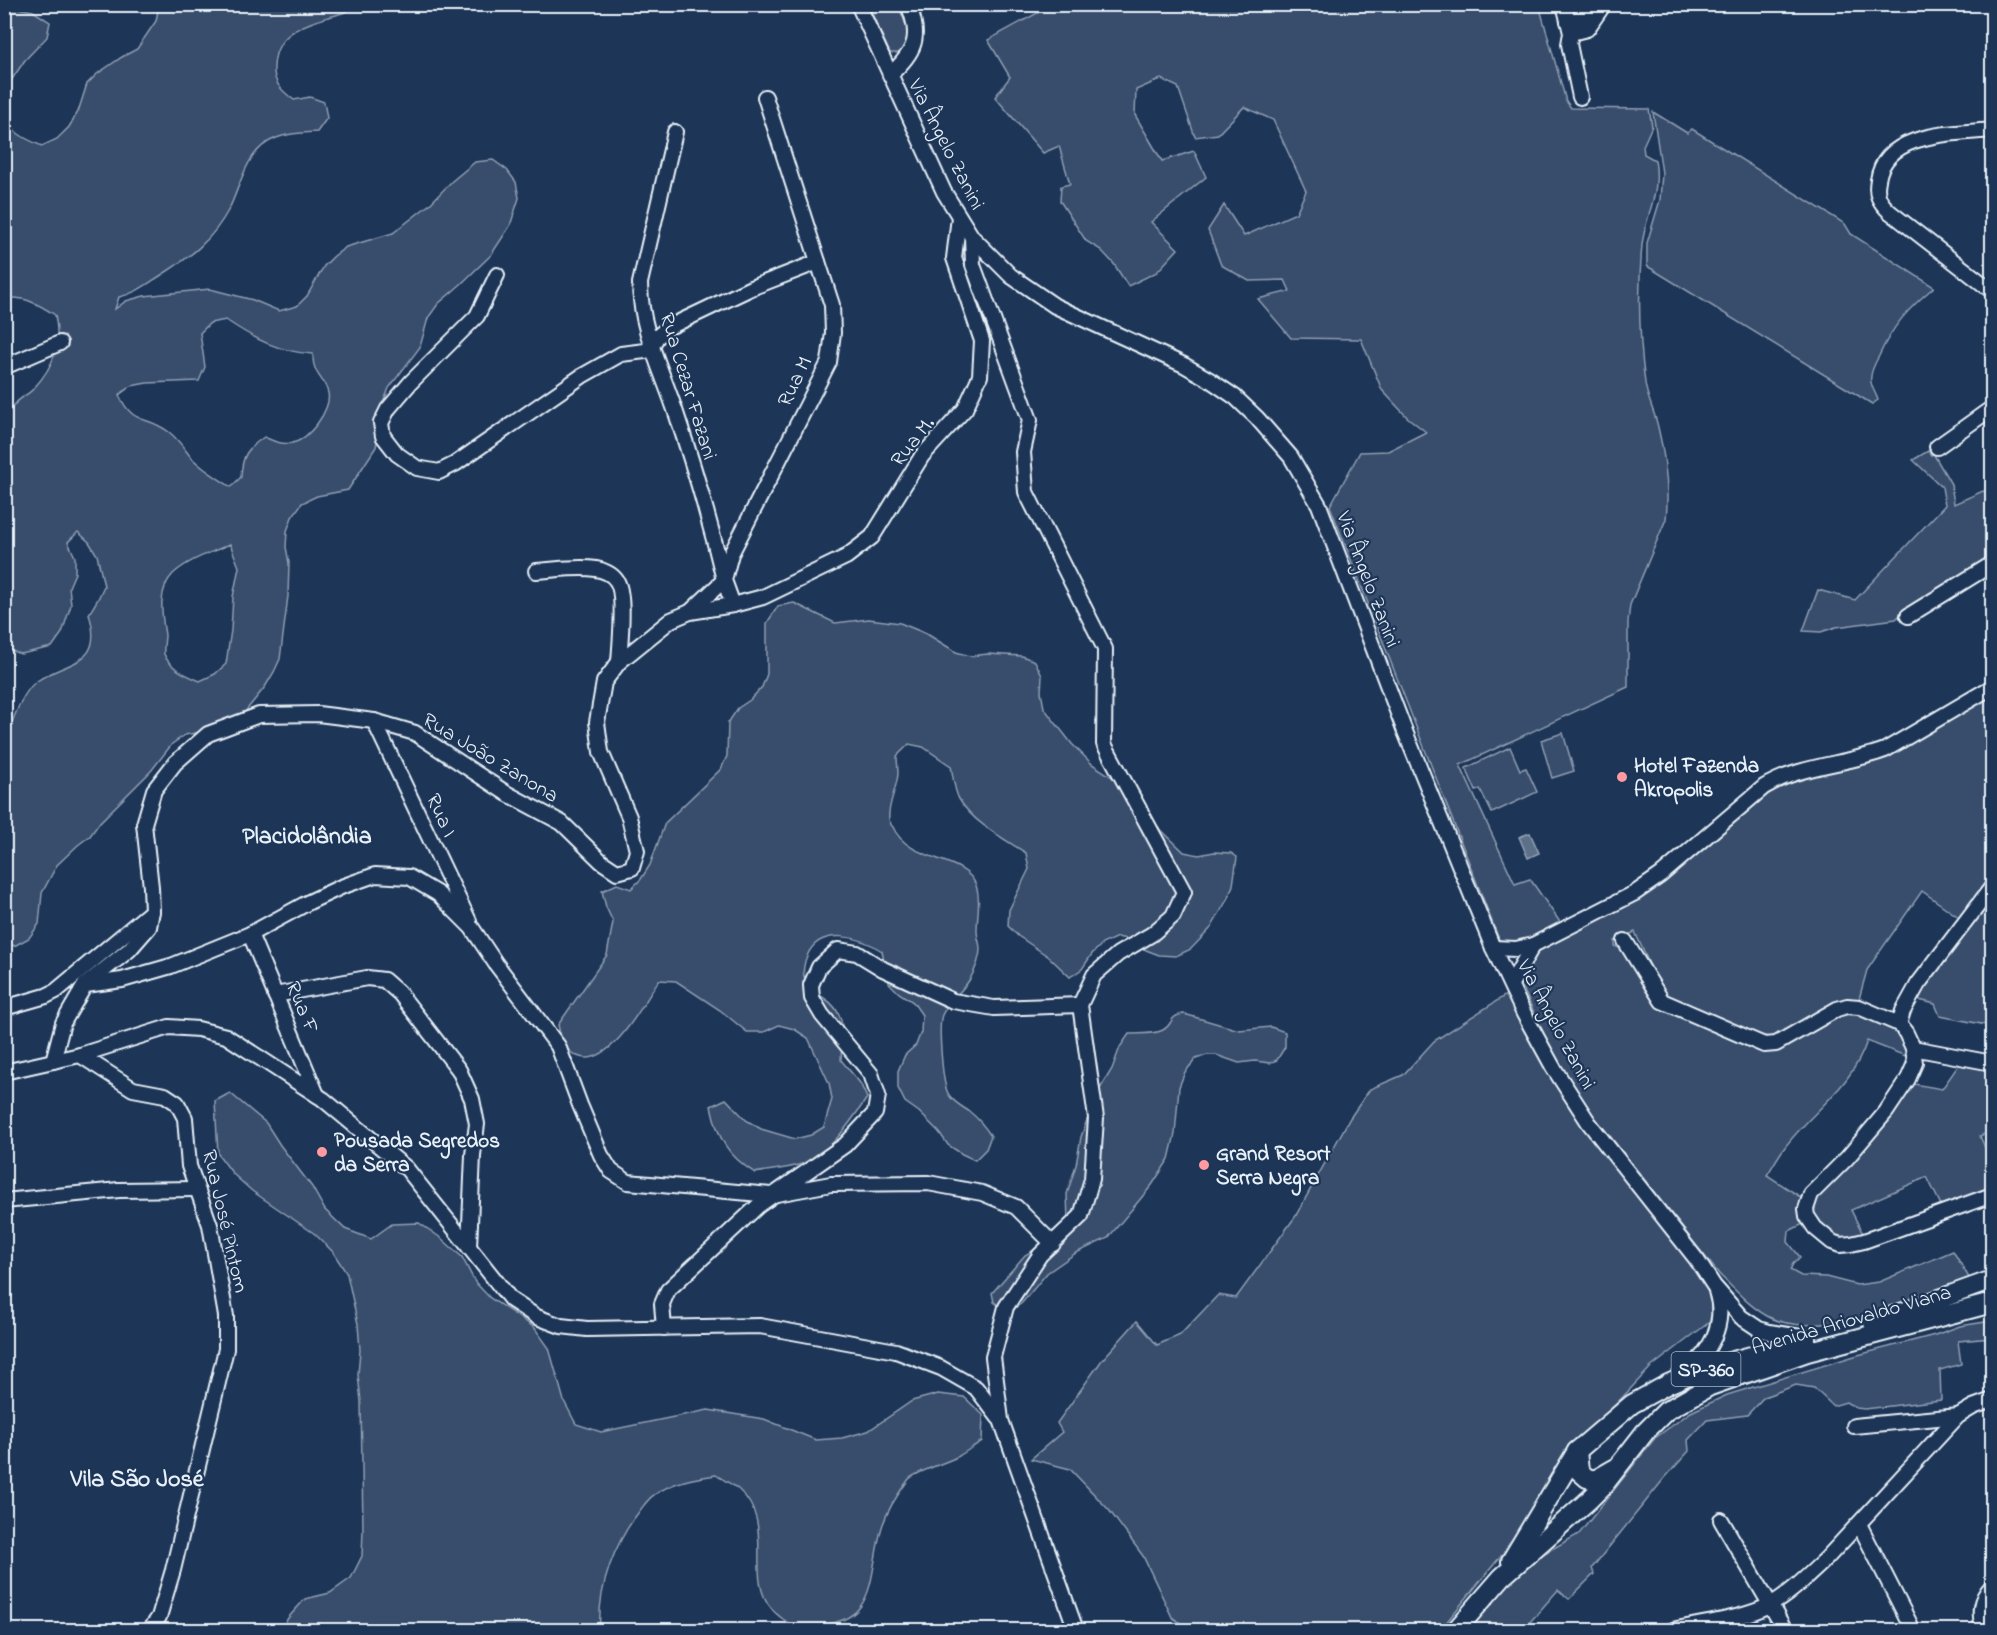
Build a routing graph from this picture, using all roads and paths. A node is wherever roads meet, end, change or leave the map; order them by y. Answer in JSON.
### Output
{"nodes":[{"id":1,"x":858,"y":4,"type":"edge"},
{"id":2,"x":908,"y":4,"type":"edge"},
{"id":3,"x":1563,"y":4,"type":"edge"},
{"id":4,"x":1588,"y":4,"type":"edge"},
{"id":5,"x":1604,"y":4,"type":"edge"},
{"id":6,"x":1570,"y":27,"type":"junction"},
{"id":7,"x":890,"y":75,"type":"junction"},
{"id":8,"x":765,"y":97,"type":"dead end"},
{"id":9,"x":1580,"y":97,"type":"dead end"},
{"id":10,"x":1992,"y":130,"type":"edge"},
{"id":11,"x":675,"y":132,"type":"dead end"},
{"id":12,"x":959,"y":217,"type":"junction"},
{"id":13,"x":972,"y":237,"type":"junction"},
{"id":14,"x":818,"y":262,"type":"junction"},
{"id":15,"x":497,"y":275,"type":"dead end"},
{"id":16,"x":1992,"y":291,"type":"edge"},
{"id":17,"x":60,"y":343,"type":"dead end"},
{"id":18,"x":651,"y":348,"type":"junction"},
{"id":19,"x":4,"y":367,"type":"edge"},
{"id":20,"x":1992,"y":408,"type":"edge"},
{"id":21,"x":1936,"y":447,"type":"dead end"},
{"id":22,"x":1992,"y":564,"type":"edge"},
{"id":23,"x":536,"y":571,"type":"dead end"},
{"id":24,"x":724,"y":580,"type":"junction"},
{"id":25,"x":733,"y":605,"type":"junction"},
{"id":26,"x":690,"y":612,"type":"junction"},
{"id":27,"x":1908,"y":616,"type":"dead end"},
{"id":28,"x":620,"y":662,"type":"junction"},
{"id":29,"x":1992,"y":687,"type":"edge"},
{"id":30,"x":374,"y":720,"type":"junction"},
{"id":31,"x":1992,"y":887,"type":"edge"},
{"id":32,"x":152,"y":911,"type":"junction"},
{"id":33,"x":472,"y":928,"type":"junction"},
{"id":34,"x":250,"y":934,"type":"junction"},
{"id":35,"x":1625,"y":941,"type":"dead end"},
{"id":36,"x":1533,"y":945,"type":"junction"},
{"id":37,"x":1493,"y":948,"type":"junction"},
{"id":38,"x":1511,"y":984,"type":"junction"},
{"id":39,"x":85,"y":985,"type":"junction"},
{"id":40,"x":275,"y":995,"type":"junction"},
{"id":41,"x":1080,"y":1005,"type":"junction"},
{"id":42,"x":4,"y":1008,"type":"edge"},
{"id":43,"x":1899,"y":1024,"type":"junction"},
{"id":44,"x":1913,"y":1048,"type":"junction"},
{"id":45,"x":80,"y":1055,"type":"junction"},
{"id":46,"x":53,"y":1061,"type":"junction"},
{"id":47,"x":1992,"y":1063,"type":"edge"},
{"id":48,"x":4,"y":1072,"type":"edge"},
{"id":49,"x":317,"y":1095,"type":"junction"},
{"id":50,"x":196,"y":1188,"type":"junction"},
{"id":51,"x":771,"y":1195,"type":"junction"},
{"id":52,"x":1992,"y":1195,"type":"edge"},
{"id":53,"x":4,"y":1201,"type":"edge"},
{"id":54,"x":1053,"y":1244,"type":"junction"},
{"id":55,"x":469,"y":1247,"type":"junction"},
{"id":56,"x":1992,"y":1280,"type":"edge"},
{"id":57,"x":1714,"y":1286,"type":"junction"},
{"id":58,"x":1992,"y":1303,"type":"edge"},
{"id":59,"x":664,"y":1328,"type":"junction"},
{"id":60,"x":1814,"y":1338,"type":"junction"},
{"id":61,"x":1668,"y":1384,"type":"junction"},
{"id":62,"x":1992,"y":1401,"type":"edge"},
{"id":63,"x":1958,"y":1416,"type":"junction"},
{"id":64,"x":1001,"y":1420,"type":"junction"},
{"id":65,"x":1854,"y":1426,"type":"dead end"},
{"id":66,"x":1577,"y":1451,"type":"junction"},
{"id":67,"x":1618,"y":1465,"type":"junction"},
{"id":68,"x":1721,"y":1520,"type":"dead end"},
{"id":69,"x":1859,"y":1524,"type":"junction"},
{"id":70,"x":1502,"y":1577,"type":"junction"},
{"id":71,"x":1992,"y":1586,"type":"edge"},
{"id":72,"x":1770,"y":1605,"type":"junction"},
{"id":73,"x":150,"y":1630,"type":"edge"},
{"id":74,"x":1076,"y":1630,"type":"edge"},
{"id":75,"x":1456,"y":1630,"type":"edge"},
{"id":76,"x":1673,"y":1630,"type":"edge"},
{"id":77,"x":1785,"y":1630,"type":"edge"},
{"id":78,"x":1912,"y":1630,"type":"edge"},
{"id":79,"x":1983,"y":1630,"type":"edge"}],
"edges":[{"from":1,"to":7,"type":"street","name":"Via Ângelo Zanini"},
{"from":2,"to":7,"type":"street"},
{"from":3,"to":6,"type":"street"},
{"from":4,"to":6,"type":"street"},
{"from":5,"to":6,"type":"street"},
{"from":6,"to":9,"type":"street"},
{"from":7,"to":12,"type":"street","name":"Via Ângelo Zanini"},
{"from":8,"to":14,"type":"street","name":"Rua M"},
{"from":10,"to":16,"type":"street"},
{"from":11,"to":18,"type":"street","name":"Rua Cezar Fazani"},
{"from":12,"to":13,"type":"street","name":"Via Ângelo Zanini"},
{"from":12,"to":25,"type":"street","name":"Rua M."},
{"from":13,"to":37,"type":"street","name":"Via Ângelo Zanini"},
{"from":13,"to":41,"type":"street"},
{"from":14,"to":18,"type":"street"},
{"from":14,"to":24,"type":"street","name":"Rua M"},
{"from":15,"to":18,"type":"street"},
{"from":17,"to":19,"type":"street"},
{"from":18,"to":24,"type":"street","name":"Rua Cezar Fazani"},
{"from":20,"to":21,"type":"street"},
{"from":22,"to":27,"type":"street"},
{"from":23,"to":28,"type":"street"},
{"from":24,"to":25,"type":"street"},
{"from":24,"to":26,"type":"street"},
{"from":25,"to":26,"type":"street","name":"Rua João Zanona"},
{"from":26,"to":28,"type":"street","name":"Rua João Zanona"},
{"from":28,"to":30,"type":"street","name":"Rua João Zanona"},
{"from":29,"to":36,"type":"street"},
{"from":30,"to":32,"type":"street","name":"Rua João Zanona"},
{"from":30,"to":33,"type":"street","name":"Rua I"},
{"from":31,"to":43,"type":"street"},
{"from":32,"to":39,"type":"street","name":"Rua João Zanona"},
{"from":32,"to":42,"type":"street"},
{"from":33,"to":34,"type":"street"},
{"from":33,"to":51,"type":"street"},
{"from":34,"to":39,"type":"street"},
{"from":34,"to":40,"type":"street","name":"Rua F"},
{"from":35,"to":43,"type":"street"},
{"from":36,"to":37,"type":"street"},
{"from":36,"to":38,"type":"street"},
{"from":37,"to":38,"type":"street","name":"Via Ângelo Zanini"},
{"from":38,"to":57,"type":"street","name":"Via Ângelo Zanini"},
{"from":39,"to":46,"type":"street","name":"Rua João Zanona"},
{"from":40,"to":49,"type":"street","name":"Rua F"},
{"from":40,"to":55,"type":"street"},
{"from":41,"to":51,"type":"street"},
{"from":41,"to":54,"type":"street"},
{"from":43,"to":44,"type":"street"},
{"from":44,"to":47,"type":"street"},
{"from":44,"to":52,"type":"street"},
{"from":45,"to":46,"type":"street"},
{"from":45,"to":49,"type":"street"},
{"from":45,"to":50,"type":"street","name":"Rua José Pintom"},
{"from":46,"to":48,"type":"street"},
{"from":49,"to":55,"type":"street"},
{"from":50,"to":53,"type":"street"},
{"from":50,"to":73,"type":"street","name":"Rua José Pintom"},
{"from":51,"to":54,"type":"street"},
{"from":51,"to":59,"type":"street"},
{"from":54,"to":64,"type":"street"},
{"from":55,"to":59,"type":"street"},
{"from":56,"to":60,"type":"main road","name":"Avenida Ariovaldo Viana","number":"SP-360"},
{"from":57,"to":60,"type":"street","name":"Via Ângelo Zanini"},
{"from":57,"to":61,"type":"street","name":"Via Ângelo Zanini"},
{"from":58,"to":67,"type":"main road","name":"Avenida Ariovaldo Viana","number":"SP-360"},
{"from":59,"to":64,"type":"street"},
{"from":60,"to":61,"type":"main road","name":"Avenida Ariovaldo Viana","number":"SP-360"},
{"from":61,"to":66,"type":"main road","name":"Avenida Ariovaldo Viana","number":"SP-360"},
{"from":62,"to":63,"type":"street"},
{"from":63,"to":65,"type":"street"},
{"from":63,"to":69,"type":"street"},
{"from":64,"to":74,"type":"street"},
{"from":66,"to":67,"type":"main road","number":"SP-360"},
{"from":66,"to":70,"type":"main road","name":"Avenida Ariovaldo Viana","number":"SP-360"},
{"from":67,"to":70,"type":"main road","name":"Avenida Ariovaldo Viana","number":"SP-360"},
{"from":68,"to":72,"type":"street"},
{"from":69,"to":72,"type":"street"},
{"from":69,"to":78,"type":"street"},
{"from":70,"to":75,"type":"main road","number":"SP-360"},
{"from":71,"to":79,"type":"street"},
{"from":72,"to":76,"type":"street"},
{"from":72,"to":77,"type":"street"}]}
